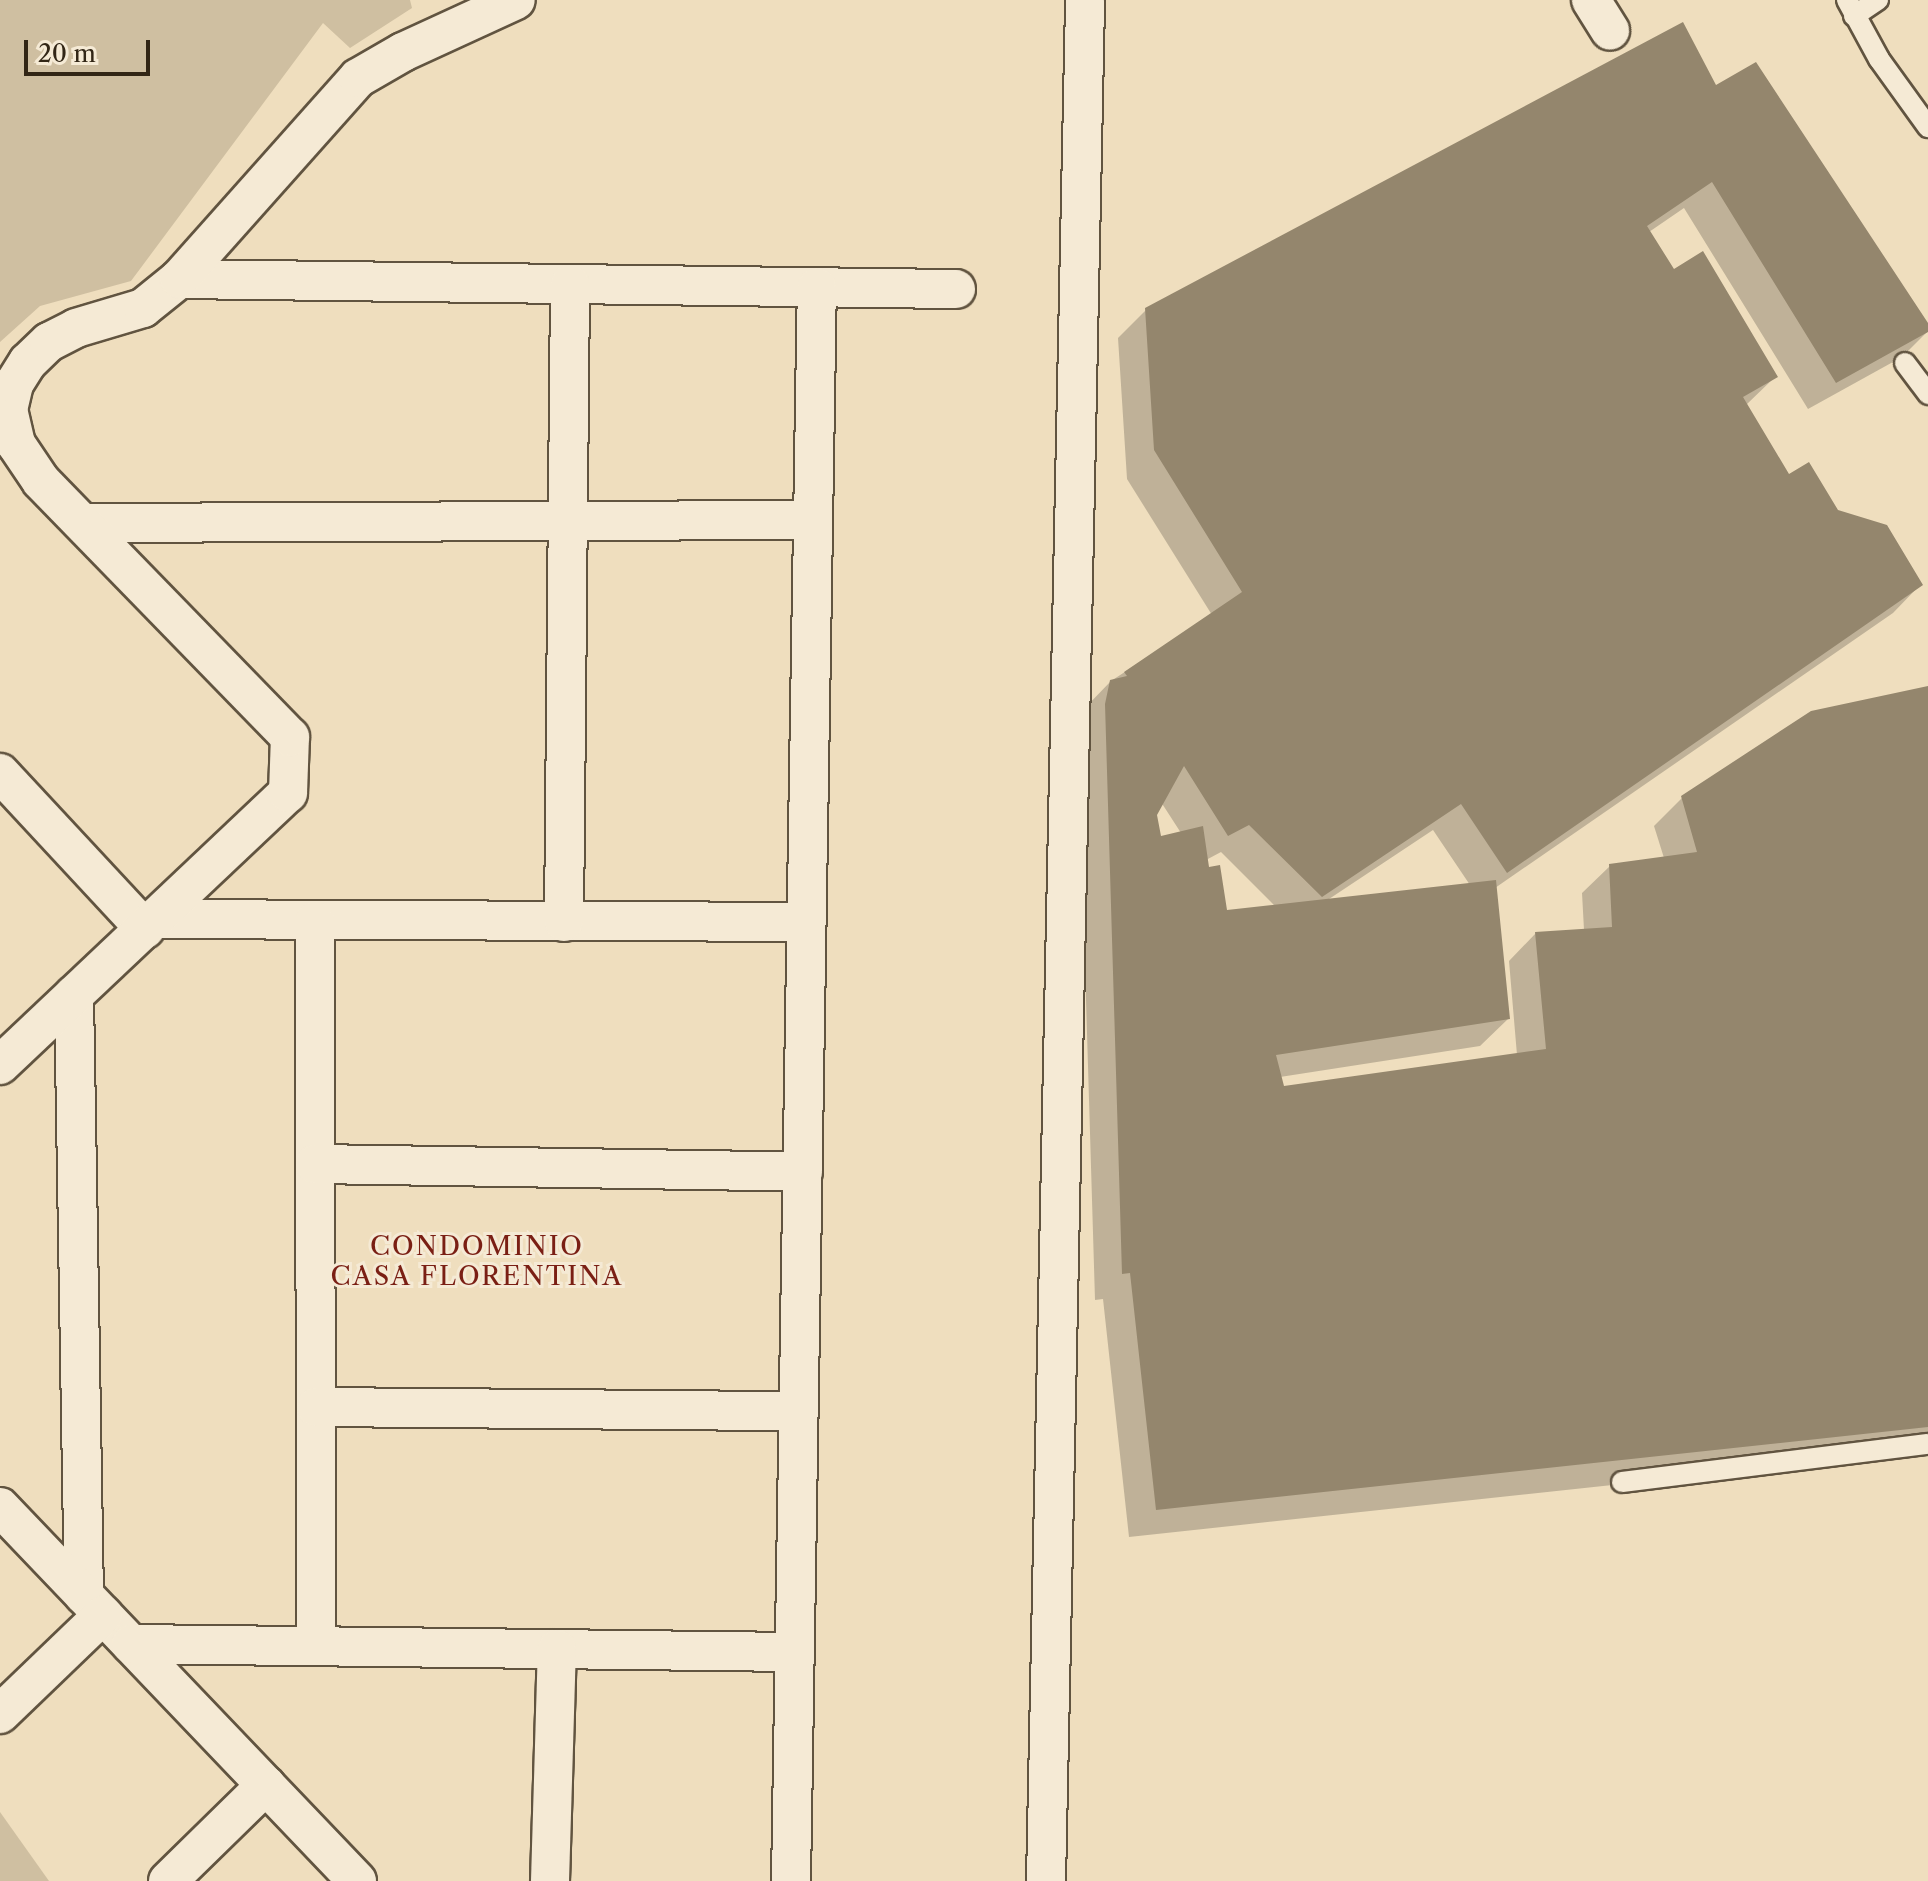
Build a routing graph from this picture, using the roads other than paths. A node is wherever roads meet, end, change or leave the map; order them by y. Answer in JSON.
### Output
{"nodes":[{"id":1,"x":516,"y":0,"type":"edge"},
{"id":2,"x":1085,"y":0,"type":"edge"},
{"id":3,"x":1878,"y":0,"type":"edge"},
{"id":4,"x":1850,"y":8,"type":"edge"},
{"id":5,"x":1928,"y":127,"type":"edge"},
{"id":6,"x":179,"y":279,"type":"junction"},
{"id":7,"x":570,"y":284,"type":"junction"},
{"id":8,"x":817,"y":287,"type":"junction"},
{"id":9,"x":956,"y":289,"type":"dead end"},
{"id":10,"x":1905,"y":363,"type":"dead end"},
{"id":11,"x":1928,"y":394,"type":"edge"},
{"id":12,"x":813,"y":520,"type":"junction"},
{"id":13,"x":568,"y":521,"type":"junction"},
{"id":14,"x":83,"y":523,"type":"junction"},
{"id":15,"x":0,"y":773,"type":"edge"},
{"id":16,"x":315,"y":921,"type":"junction"},
{"id":17,"x":564,"y":922,"type":"junction"},
{"id":18,"x":806,"y":922,"type":"junction"},
{"id":19,"x":150,"y":924,"type":"junction"},
{"id":20,"x":74,"y":995,"type":"junction"},
{"id":21,"x":0,"y":1065,"type":"edge"},
{"id":22,"x":315,"y":1164,"type":"junction"},
{"id":23,"x":803,"y":1172,"type":"junction"},
{"id":24,"x":316,"y":1407,"type":"junction"},
{"id":25,"x":798,"y":1411,"type":"junction"},
{"id":26,"x":1928,"y":1444,"type":"edge"},
{"id":27,"x":1622,"y":1482,"type":"dead end"},
{"id":28,"x":0,"y":1507,"type":"edge"},
{"id":29,"x":94,"y":1605,"type":"junction"},
{"id":30,"x":131,"y":1644,"type":"junction"},
{"id":31,"x":316,"y":1646,"type":"junction"},
{"id":32,"x":557,"y":1649,"type":"junction"},
{"id":33,"x":794,"y":1652,"type":"junction"},
{"id":34,"x":0,"y":1714,"type":"edge"},
{"id":35,"x":266,"y":1785,"type":"junction"},
{"id":36,"x":168,"y":1881,"type":"edge"},
{"id":37,"x":357,"y":1881,"type":"edge"},
{"id":38,"x":550,"y":1881,"type":"edge"},
{"id":39,"x":791,"y":1881,"type":"edge"},
{"id":40,"x":1046,"y":1881,"type":"edge"}],
"edges":[{"from":1,"to":6,"type":"street"},
{"from":2,"to":40,"type":"street"},
{"from":3,"to":4,"type":"lane"},
{"from":4,"to":5,"type":"lane"},
{"from":6,"to":7,"type":"street"},
{"from":6,"to":14,"type":"street"},
{"from":7,"to":8,"type":"street"},
{"from":7,"to":13,"type":"street"},
{"from":8,"to":9,"type":"street"},
{"from":8,"to":12,"type":"street"},
{"from":10,"to":11,"type":"lane"},
{"from":12,"to":13,"type":"street"},
{"from":12,"to":18,"type":"street"},
{"from":13,"to":14,"type":"street"},
{"from":13,"to":17,"type":"street"},
{"from":14,"to":19,"type":"street"},
{"from":15,"to":19,"type":"street"},
{"from":16,"to":17,"type":"street"},
{"from":16,"to":19,"type":"street"},
{"from":16,"to":22,"type":"street"},
{"from":17,"to":18,"type":"street"},
{"from":18,"to":23,"type":"street"},
{"from":19,"to":20,"type":"street"},
{"from":20,"to":21,"type":"street"},
{"from":20,"to":29,"type":"street"},
{"from":22,"to":23,"type":"street"},
{"from":22,"to":24,"type":"street"},
{"from":23,"to":25,"type":"street"},
{"from":24,"to":25,"type":"street"},
{"from":24,"to":31,"type":"street"},
{"from":25,"to":33,"type":"street"},
{"from":26,"to":27,"type":"lane"},
{"from":28,"to":29,"type":"street"},
{"from":29,"to":30,"type":"street"},
{"from":29,"to":34,"type":"street"},
{"from":30,"to":31,"type":"street"},
{"from":30,"to":35,"type":"street"},
{"from":31,"to":32,"type":"street"},
{"from":32,"to":33,"type":"street"},
{"from":32,"to":38,"type":"street"},
{"from":33,"to":39,"type":"street"},
{"from":35,"to":36,"type":"street"},
{"from":35,"to":37,"type":"street"}]}
